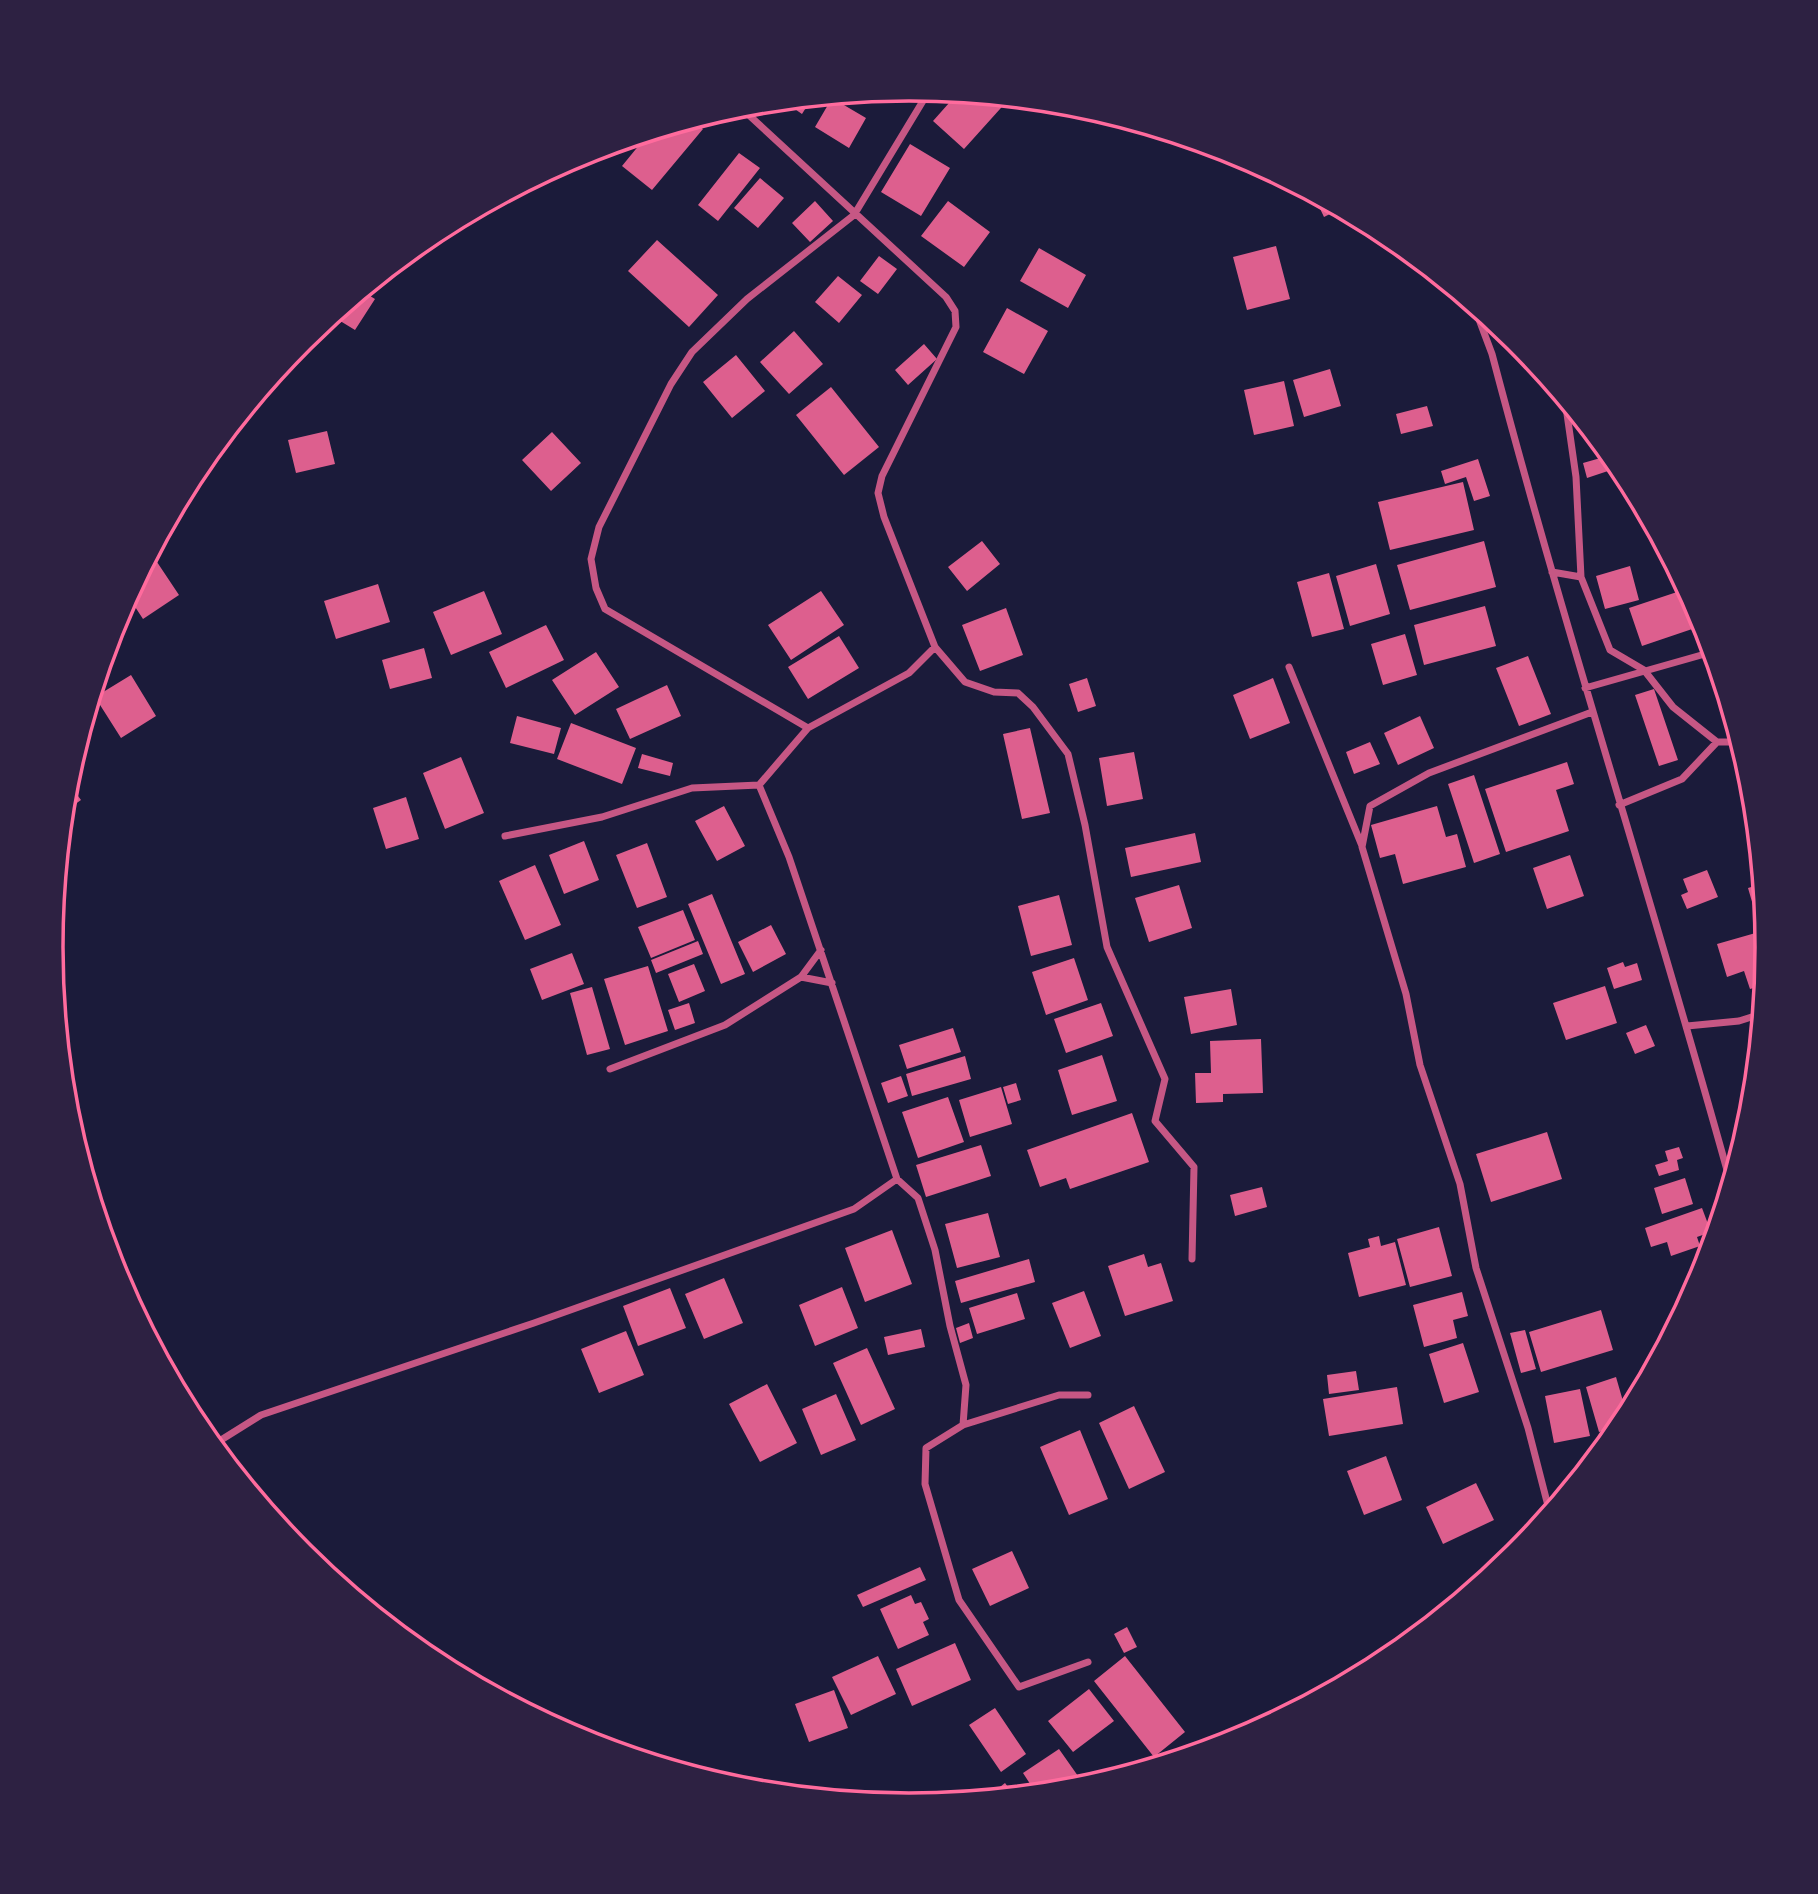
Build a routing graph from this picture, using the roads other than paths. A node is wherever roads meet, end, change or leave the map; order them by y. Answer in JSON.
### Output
{"nodes":[{"id":1,"x":923,"y":101,"type":"edge"},
{"id":2,"x":750,"y":116,"type":"edge"},
{"id":3,"x":854,"y":215,"type":"junction"},
{"id":4,"x":1481,"y":324,"type":"edge"},
{"id":5,"x":1567,"y":416,"type":"edge"},
{"id":6,"x":1552,"y":572,"type":"junction"},
{"id":7,"x":1581,"y":577,"type":"junction"},
{"id":8,"x":935,"y":647,"type":"junction"},
{"id":9,"x":1703,"y":655,"type":"edge"},
{"id":10,"x":1289,"y":667,"type":"dead end"},
{"id":11,"x":1644,"y":670,"type":"junction"},
{"id":12,"x":1585,"y":688,"type":"junction"},
{"id":13,"x":1592,"y":712,"type":"junction"},
{"id":14,"x":808,"y":728,"type":"junction"},
{"id":15,"x":1717,"y":742,"type":"junction"},
{"id":16,"x":1729,"y":742,"type":"edge"},
{"id":17,"x":759,"y":785,"type":"junction"},
{"id":18,"x":1619,"y":805,"type":"junction"},
{"id":19,"x":505,"y":836,"type":"dead end"},
{"id":20,"x":1362,"y":847,"type":"junction"},
{"id":21,"x":821,"y":950,"type":"junction"},
{"id":22,"x":800,"y":977,"type":"junction"},
{"id":23,"x":832,"y":983,"type":"junction"},
{"id":24,"x":1752,"y":1017,"type":"edge"},
{"id":25,"x":1687,"y":1026,"type":"junction"},
{"id":26,"x":610,"y":1069,"type":"dead end"},
{"id":27,"x":1726,"y":1166,"type":"edge"},
{"id":28,"x":897,"y":1179,"type":"junction"},
{"id":29,"x":1192,"y":1259,"type":"dead end"},
{"id":30,"x":1088,"y":1395,"type":"dead end"},
{"id":31,"x":963,"y":1425,"type":"junction"},
{"id":32,"x":222,"y":1439,"type":"edge"},
{"id":33,"x":1547,"y":1502,"type":"edge"},
{"id":34,"x":1088,"y":1662,"type":"dead end"}],
"edges":[{"from":1,"to":3,"type":"street"},
{"from":2,"to":3,"type":"street"},
{"from":3,"to":8,"type":"street"},
{"from":3,"to":14,"type":"street"},
{"from":4,"to":6,"type":"street"},
{"from":5,"to":7,"type":"street"},
{"from":6,"to":7,"type":"street"},
{"from":6,"to":12,"type":"street"},
{"from":7,"to":11,"type":"street"},
{"from":8,"to":14,"type":"street"},
{"from":8,"to":29,"type":"street"},
{"from":9,"to":11,"type":"street"},
{"from":10,"to":20,"type":"street"},
{"from":11,"to":12,"type":"street"},
{"from":11,"to":15,"type":"street"},
{"from":12,"to":13,"type":"street"},
{"from":13,"to":18,"type":"street"},
{"from":13,"to":20,"type":"street"},
{"from":14,"to":17,"type":"street"},
{"from":15,"to":16,"type":"street"},
{"from":15,"to":18,"type":"street"},
{"from":17,"to":19,"type":"street"},
{"from":17,"to":21,"type":"street"},
{"from":18,"to":25,"type":"street"},
{"from":20,"to":33,"type":"street"},
{"from":21,"to":22,"type":"street"},
{"from":21,"to":23,"type":"street"},
{"from":22,"to":23,"type":"street"},
{"from":22,"to":26,"type":"street"},
{"from":23,"to":28,"type":"street"},
{"from":24,"to":25,"type":"street"},
{"from":25,"to":27,"type":"street"},
{"from":28,"to":31,"type":"street"},
{"from":28,"to":32,"type":"street"},
{"from":30,"to":31,"type":"street"},
{"from":31,"to":34,"type":"street"}]}
